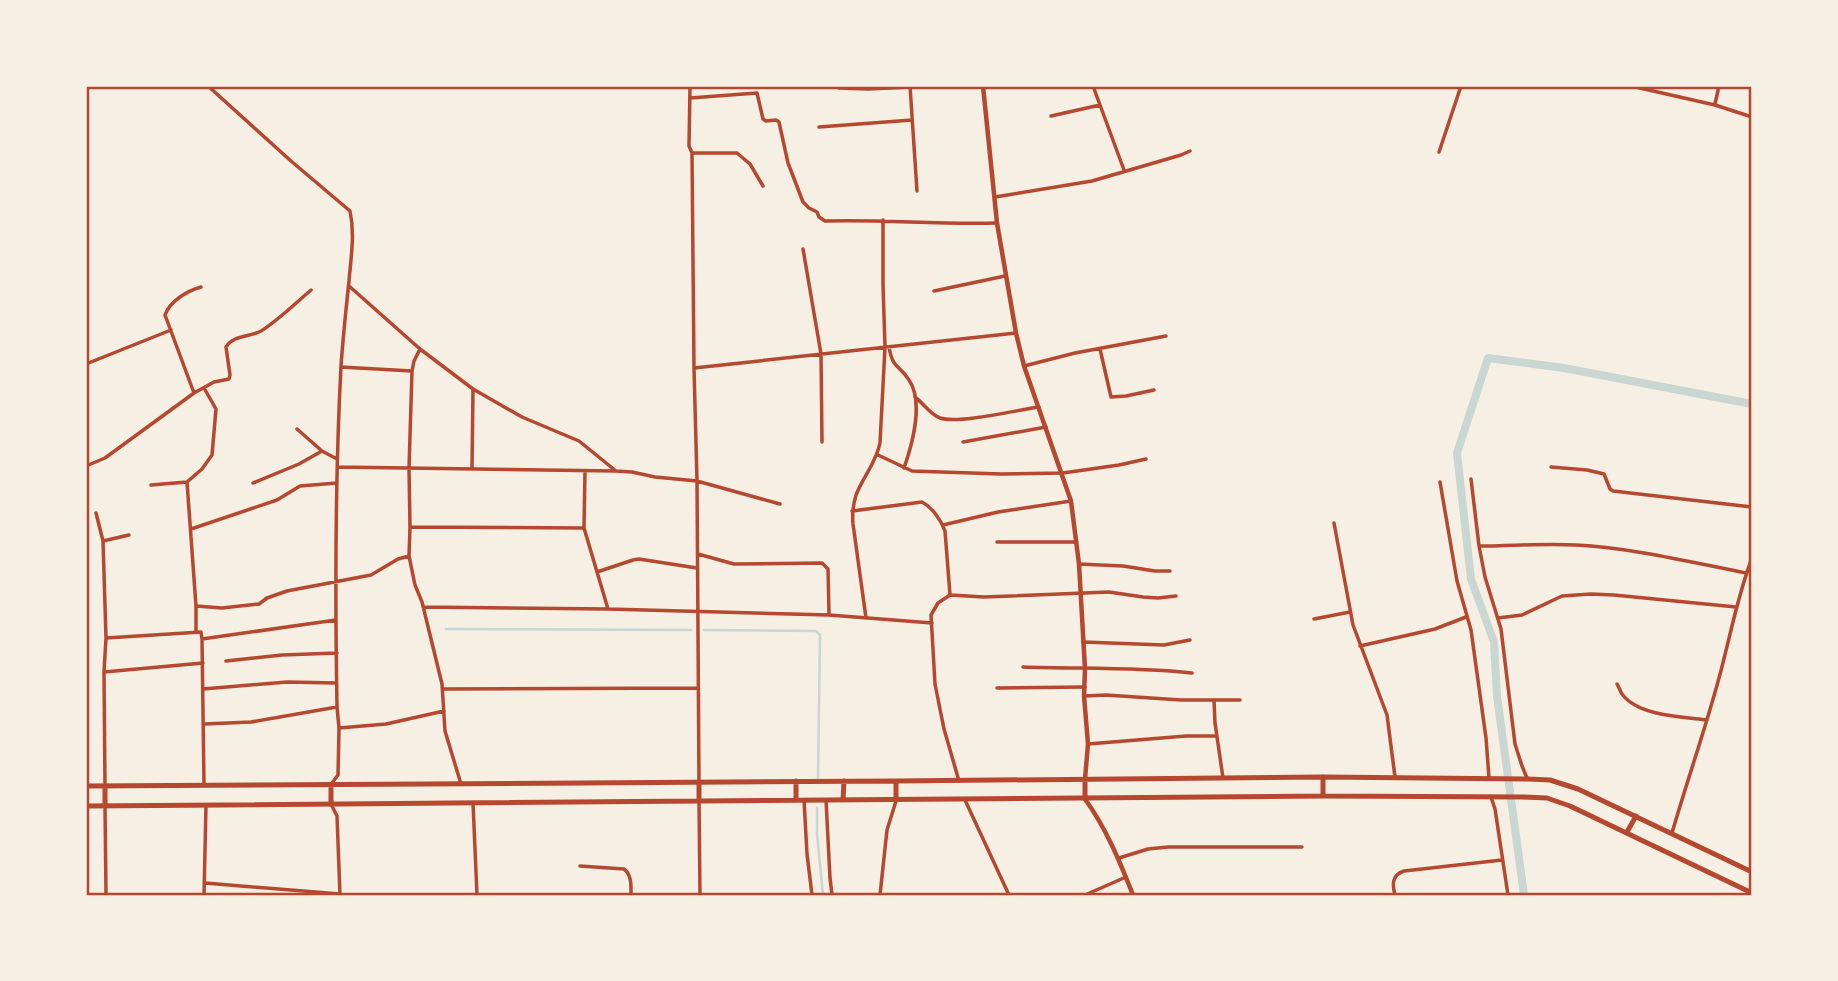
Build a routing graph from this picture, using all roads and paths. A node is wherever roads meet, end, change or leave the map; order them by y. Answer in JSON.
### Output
{"nodes":[{"id":1,"x":208,"y":86,"type":"edge"},
{"id":2,"x":690,"y":86,"type":"edge"},
{"id":3,"x":983,"y":86,"type":"edge"},
{"id":4,"x":1093,"y":86,"type":"edge"},
{"id":5,"x":1461,"y":86,"type":"edge"},
{"id":6,"x":1631,"y":86,"type":"edge"},
{"id":7,"x":1719,"y":86,"type":"edge"},
{"id":8,"x":910,"y":87,"type":"edge"},
{"id":9,"x":839,"y":88,"type":"dead end"},
{"id":10,"x":690,"y":98,"type":"junction"},
{"id":11,"x":1714,"y":105,"type":"junction"},
{"id":12,"x":1100,"y":106,"type":"junction"},
{"id":13,"x":1051,"y":116,"type":"dead end"},
{"id":14,"x":1752,"y":117,"type":"edge"},
{"id":15,"x":912,"y":120,"type":"junction"},
{"id":16,"x":818,"y":127,"type":"dead end"},
{"id":17,"x":1190,"y":151,"type":"dead end"},
{"id":18,"x":1439,"y":152,"type":"dead end"},
{"id":19,"x":692,"y":153,"type":"junction"},
{"id":20,"x":1124,"y":170,"type":"junction"},
{"id":21,"x":763,"y":186,"type":"dead end"},
{"id":22,"x":917,"y":191,"type":"dead end"},
{"id":23,"x":995,"y":197,"type":"junction"},
{"id":24,"x":883,"y":220,"type":"junction"},
{"id":25,"x":997,"y":223,"type":"junction"},
{"id":26,"x":803,"y":249,"type":"dead end"},
{"id":27,"x":1005,"y":276,"type":"junction"},
{"id":28,"x":348,"y":285,"type":"junction"},
{"id":29,"x":201,"y":287,"type":"dead end"},
{"id":30,"x":311,"y":290,"type":"dead end"},
{"id":31,"x":934,"y":291,"type":"dead end"},
{"id":32,"x":171,"y":330,"type":"junction"},
{"id":33,"x":1016,"y":333,"type":"junction"},
{"id":34,"x":1166,"y":336,"type":"dead end"},
{"id":35,"x":887,"y":347,"type":"junction"},
{"id":36,"x":420,"y":349,"type":"junction"},
{"id":37,"x":1100,"y":349,"type":"junction"},
{"id":38,"x":821,"y":354,"type":"junction"},
{"id":39,"x":86,"y":364,"type":"edge"},
{"id":40,"x":1024,"y":366,"type":"junction"},
{"id":41,"x":341,"y":367,"type":"junction"},
{"id":42,"x":694,"y":368,"type":"junction"},
{"id":43,"x":412,"y":371,"type":"junction"},
{"id":44,"x":204,"y":388,"type":"junction"},
{"id":45,"x":473,"y":390,"type":"junction"},
{"id":46,"x":1154,"y":390,"type":"dead end"},
{"id":47,"x":194,"y":393,"type":"junction"},
{"id":48,"x":915,"y":397,"type":"junction"},
{"id":49,"x":1039,"y":407,"type":"junction"},
{"id":50,"x":1046,"y":426,"type":"junction"},
{"id":51,"x":297,"y":429,"type":"dead end"},
{"id":52,"x":822,"y":442,"type":"dead end"},
{"id":53,"x":963,"y":442,"type":"dead end"},
{"id":54,"x":322,"y":451,"type":"junction"},
{"id":55,"x":878,"y":455,"type":"junction"},
{"id":56,"x":1146,"y":458,"type":"dead end"},
{"id":57,"x":338,"y":459,"type":"junction"},
{"id":58,"x":86,"y":466,"type":"edge"},
{"id":59,"x":337,"y":467,"type":"junction"},
{"id":60,"x":1551,"y":467,"type":"dead end"},
{"id":61,"x":409,"y":468,"type":"junction"},
{"id":62,"x":904,"y":468,"type":"junction"},
{"id":63,"x":472,"y":469,"type":"junction"},
{"id":64,"x":585,"y":471,"type":"junction"},
{"id":65,"x":616,"y":471,"type":"junction"},
{"id":66,"x":1063,"y":473,"type":"junction"},
{"id":67,"x":1471,"y":479,"type":"dead end"},
{"id":68,"x":697,"y":481,"type":"junction"},
{"id":69,"x":187,"y":482,"type":"junction"},
{"id":70,"x":1440,"y":482,"type":"dead end"},
{"id":71,"x":253,"y":483,"type":"dead end"},
{"id":72,"x":337,"y":483,"type":"junction"},
{"id":73,"x":151,"y":485,"type":"dead end"},
{"id":74,"x":1072,"y":501,"type":"junction"},
{"id":75,"x":779,"y":504,"type":"dead end"},
{"id":76,"x":1752,"y":507,"type":"edge"},
{"id":77,"x":852,"y":511,"type":"junction"},
{"id":78,"x":96,"y":513,"type":"dead end"},
{"id":79,"x":1334,"y":523,"type":"dead end"},
{"id":80,"x":943,"y":526,"type":"junction"},
{"id":81,"x":410,"y":527,"type":"junction"},
{"id":82,"x":584,"y":528,"type":"junction"},
{"id":83,"x":191,"y":529,"type":"junction"},
{"id":84,"x":130,"y":535,"type":"dead end"},
{"id":85,"x":103,"y":541,"type":"junction"},
{"id":86,"x":997,"y":542,"type":"dead end"},
{"id":87,"x":1076,"y":542,"type":"junction"},
{"id":88,"x":1479,"y":546,"type":"junction"},
{"id":89,"x":698,"y":554,"type":"junction"},
{"id":90,"x":409,"y":556,"type":"junction"},
{"id":91,"x":1752,"y":558,"type":"edge"},
{"id":92,"x":1079,"y":565,"type":"junction"},
{"id":93,"x":698,"y":568,"type":"junction"},
{"id":94,"x":1170,"y":571,"type":"dead end"},
{"id":95,"x":597,"y":572,"type":"junction"},
{"id":96,"x":1746,"y":573,"type":"junction"},
{"id":97,"x":336,"y":582,"type":"junction"},
{"id":98,"x":1743,"y":584,"type":"junction"},
{"id":99,"x":1752,"y":585,"type":"edge"},
{"id":100,"x":1081,"y":592,"type":"junction"},
{"id":101,"x":950,"y":595,"type":"junction"},
{"id":102,"x":1176,"y":596,"type":"dead end"},
{"id":103,"x":196,"y":606,"type":"junction"},
{"id":104,"x":423,"y":607,"type":"junction"},
{"id":105,"x":1736,"y":607,"type":"junction"},
{"id":106,"x":608,"y":609,"type":"junction"},
{"id":107,"x":698,"y":612,"type":"junction"},
{"id":108,"x":1350,"y":612,"type":"junction"},
{"id":109,"x":829,"y":615,"type":"junction"},
{"id":110,"x":1467,"y":617,"type":"junction"},
{"id":111,"x":866,"y":618,"type":"junction"},
{"id":112,"x":1499,"y":618,"type":"junction"},
{"id":113,"x":1314,"y":619,"type":"dead end"},
{"id":114,"x":336,"y":620,"type":"junction"},
{"id":115,"x":932,"y":623,"type":"junction"},
{"id":116,"x":196,"y":632,"type":"junction"},
{"id":117,"x":107,"y":638,"type":"junction"},
{"id":118,"x":202,"y":639,"type":"junction"},
{"id":119,"x":1190,"y":640,"type":"dead end"},
{"id":120,"x":1083,"y":642,"type":"junction"},
{"id":121,"x":1360,"y":646,"type":"junction"},
{"id":122,"x":337,"y":653,"type":"junction"},
{"id":123,"x":226,"y":661,"type":"dead end"},
{"id":124,"x":203,"y":663,"type":"junction"},
{"id":125,"x":1023,"y":667,"type":"dead end"},
{"id":126,"x":1085,"y":669,"type":"junction"},
{"id":127,"x":104,"y":672,"type":"junction"},
{"id":128,"x":1192,"y":673,"type":"dead end"},
{"id":129,"x":336,"y":684,"type":"junction"},
{"id":130,"x":1617,"y":684,"type":"dead end"},
{"id":131,"x":1085,"y":687,"type":"junction"},
{"id":132,"x":203,"y":688,"type":"junction"},
{"id":133,"x":698,"y":688,"type":"junction"},
{"id":134,"x":997,"y":688,"type":"dead end"},
{"id":135,"x":443,"y":689,"type":"junction"},
{"id":136,"x":1084,"y":696,"type":"junction"},
{"id":137,"x":1214,"y":700,"type":"junction"},
{"id":138,"x":1240,"y":700,"type":"dead end"},
{"id":139,"x":337,"y":707,"type":"junction"},
{"id":140,"x":444,"y":711,"type":"junction"},
{"id":141,"x":1707,"y":720,"type":"junction"},
{"id":142,"x":203,"y":724,"type":"junction"},
{"id":143,"x":339,"y":728,"type":"junction"},
{"id":144,"x":1216,"y":736,"type":"junction"},
{"id":145,"x":1088,"y":744,"type":"junction"},
{"id":146,"x":1324,"y":777,"type":"junction"},
{"id":147,"x":1395,"y":777,"type":"junction"},
{"id":148,"x":1223,"y":778,"type":"junction"},
{"id":149,"x":1492,"y":778,"type":"junction"},
{"id":150,"x":1528,"y":779,"type":"junction"},
{"id":151,"x":1085,"y":780,"type":"junction"},
{"id":152,"x":796,"y":781,"type":"junction"},
{"id":153,"x":844,"y":781,"type":"junction"},
{"id":154,"x":897,"y":781,"type":"junction"},
{"id":155,"x":959,"y":781,"type":"junction"},
{"id":156,"x":699,"y":783,"type":"junction"},
{"id":157,"x":461,"y":784,"type":"junction"},
{"id":158,"x":331,"y":785,"type":"junction"},
{"id":159,"x":86,"y":786,"type":"edge"},
{"id":160,"x":105,"y":786,"type":"junction"},
{"id":161,"x":204,"y":786,"type":"junction"},
{"id":162,"x":1323,"y":796,"type":"junction"},
{"id":163,"x":1492,"y":797,"type":"junction"},
{"id":164,"x":1085,"y":799,"type":"junction"},
{"id":165,"x":796,"y":800,"type":"junction"},
{"id":166,"x":804,"y":800,"type":"junction"},
{"id":167,"x":825,"y":800,"type":"junction"},
{"id":168,"x":844,"y":800,"type":"junction"},
{"id":169,"x":896,"y":800,"type":"junction"},
{"id":170,"x":965,"y":800,"type":"junction"},
{"id":171,"x":699,"y":802,"type":"junction"},
{"id":172,"x":473,"y":803,"type":"junction"},
{"id":173,"x":331,"y":804,"type":"junction"},
{"id":174,"x":206,"y":805,"type":"junction"},
{"id":175,"x":86,"y":806,"type":"edge"},
{"id":176,"x":105,"y":806,"type":"junction"},
{"id":177,"x":1636,"y":816,"type":"junction"},
{"id":178,"x":1627,"y":832,"type":"junction"},
{"id":179,"x":1672,"y":833,"type":"junction"},
{"id":180,"x":1302,"y":847,"type":"dead end"},
{"id":181,"x":1119,"y":858,"type":"junction"},
{"id":182,"x":1502,"y":860,"type":"junction"},
{"id":183,"x":580,"y":866,"type":"dead end"},
{"id":184,"x":1752,"y":872,"type":"edge"},
{"id":185,"x":1126,"y":877,"type":"junction"},
{"id":186,"x":205,"y":883,"type":"junction"},
{"id":187,"x":1752,"y":893,"type":"edge"},
{"id":188,"x":106,"y":895,"type":"edge"},
{"id":189,"x":204,"y":895,"type":"edge"},
{"id":190,"x":340,"y":895,"type":"edge"},
{"id":191,"x":477,"y":895,"type":"edge"},
{"id":192,"x":631,"y":895,"type":"edge"},
{"id":193,"x":700,"y":895,"type":"edge"},
{"id":194,"x":813,"y":895,"type":"edge"},
{"id":195,"x":832,"y":895,"type":"edge"},
{"id":196,"x":880,"y":895,"type":"edge"},
{"id":197,"x":1009,"y":895,"type":"edge"},
{"id":198,"x":1085,"y":895,"type":"edge"},
{"id":199,"x":1133,"y":895,"type":"edge"},
{"id":200,"x":1395,"y":895,"type":"edge"},
{"id":201,"x":1508,"y":895,"type":"edge"}],
"edges":[{"from":1,"to":28,"type":"street"},
{"from":2,"to":10,"type":"street"},
{"from":3,"to":23,"type":"street"},
{"from":4,"to":12,"type":"street"},
{"from":5,"to":18,"type":"street"},
{"from":6,"to":11,"type":"street"},
{"from":7,"to":11,"type":"street"},
{"from":8,"to":9,"type":"street"},
{"from":8,"to":15,"type":"street"},
{"from":10,"to":19,"type":"street"},
{"from":10,"to":24,"type":"street"},
{"from":11,"to":14,"type":"street"},
{"from":12,"to":13,"type":"street"},
{"from":12,"to":20,"type":"street"},
{"from":15,"to":16,"type":"street"},
{"from":15,"to":22,"type":"street"},
{"from":17,"to":20,"type":"street"},
{"from":19,"to":21,"type":"street"},
{"from":19,"to":42,"type":"street"},
{"from":20,"to":23,"type":"street"},
{"from":23,"to":25,"type":"street"},
{"from":24,"to":25,"type":"street"},
{"from":24,"to":35,"type":"street"},
{"from":25,"to":27,"type":"street"},
{"from":26,"to":38,"type":"street"},
{"from":27,"to":31,"type":"street"},
{"from":27,"to":33,"type":"street"},
{"from":28,"to":36,"type":"street"},
{"from":28,"to":41,"type":"street"},
{"from":29,"to":32,"type":"street"},
{"from":30,"to":44,"type":"street"},
{"from":32,"to":39,"type":"street"},
{"from":32,"to":47,"type":"street"},
{"from":33,"to":35,"type":"street"},
{"from":33,"to":40,"type":"street"},
{"from":34,"to":37,"type":"street"},
{"from":35,"to":38,"type":"street"},
{"from":35,"to":48,"type":"street"},
{"from":35,"to":55,"type":"street"},
{"from":36,"to":43,"type":"street"},
{"from":36,"to":45,"type":"street"},
{"from":37,"to":40,"type":"street"},
{"from":37,"to":46,"type":"street"},
{"from":38,"to":42,"type":"street"},
{"from":38,"to":52,"type":"street"},
{"from":40,"to":49,"type":"street"},
{"from":41,"to":43,"type":"street"},
{"from":41,"to":57,"type":"street"},
{"from":42,"to":68,"type":"street"},
{"from":43,"to":61,"type":"street"},
{"from":44,"to":47,"type":"street"},
{"from":44,"to":69,"type":"street"},
{"from":45,"to":63,"type":"street"},
{"from":45,"to":65,"type":"street"},
{"from":47,"to":58,"type":"street"},
{"from":48,"to":49,"type":"street"},
{"from":48,"to":62,"type":"street"},
{"from":49,"to":50,"type":"street"},
{"from":50,"to":53,"type":"street"},
{"from":50,"to":66,"type":"street"},
{"from":51,"to":54,"type":"street"},
{"from":54,"to":57,"type":"street"},
{"from":54,"to":71,"type":"street"},
{"from":55,"to":62,"type":"street"},
{"from":55,"to":77,"type":"street"},
{"from":56,"to":66,"type":"street"},
{"from":57,"to":59,"type":"street"},
{"from":59,"to":61,"type":"street"},
{"from":59,"to":72,"type":"street"},
{"from":60,"to":76,"type":"street"},
{"from":61,"to":63,"type":"street"},
{"from":61,"to":81,"type":"street"},
{"from":62,"to":66,"type":"street"},
{"from":63,"to":64,"type":"street"},
{"from":64,"to":65,"type":"street"},
{"from":64,"to":82,"type":"street"},
{"from":65,"to":68,"type":"street"},
{"from":66,"to":74,"type":"street"},
{"from":67,"to":88,"type":"street"},
{"from":68,"to":75,"type":"street"},
{"from":68,"to":89,"type":"street"},
{"from":69,"to":73,"type":"street"},
{"from":69,"to":83,"type":"street"},
{"from":70,"to":110,"type":"street"},
{"from":72,"to":83,"type":"street"},
{"from":72,"to":97,"type":"street"},
{"from":74,"to":80,"type":"street"},
{"from":74,"to":87,"type":"street"},
{"from":77,"to":80,"type":"street"},
{"from":77,"to":111,"type":"street"},
{"from":78,"to":85,"type":"street"},
{"from":79,"to":108,"type":"street"},
{"from":80,"to":101,"type":"street"},
{"from":81,"to":82,"type":"street"},
{"from":81,"to":90,"type":"street"},
{"from":82,"to":95,"type":"street"},
{"from":83,"to":103,"type":"street"},
{"from":84,"to":85,"type":"street"},
{"from":85,"to":117,"type":"street"},
{"from":86,"to":87,"type":"street"},
{"from":87,"to":92,"type":"street"},
{"from":88,"to":96,"type":"street"},
{"from":88,"to":112,"type":"street"},
{"from":89,"to":93,"type":"street"},
{"from":89,"to":109,"type":"street"},
{"from":90,"to":97,"type":"street"},
{"from":90,"to":104,"type":"street"},
{"from":91,"to":96,"type":"street"},
{"from":92,"to":94,"type":"street"},
{"from":92,"to":100,"type":"street"},
{"from":93,"to":95,"type":"street"},
{"from":93,"to":107,"type":"street"},
{"from":95,"to":106,"type":"street"},
{"from":96,"to":98,"type":"street"},
{"from":97,"to":103,"type":"street"},
{"from":97,"to":114,"type":"street"},
{"from":98,"to":99,"type":"street"},
{"from":98,"to":105,"type":"street"},
{"from":100,"to":101,"type":"street"},
{"from":100,"to":102,"type":"street"},
{"from":100,"to":120,"type":"street"},
{"from":101,"to":115,"type":"street"},
{"from":103,"to":116,"type":"street"},
{"from":104,"to":106,"type":"street"},
{"from":104,"to":135,"type":"street"},
{"from":105,"to":112,"type":"street"},
{"from":105,"to":141,"type":"street"},
{"from":106,"to":107,"type":"street"},
{"from":107,"to":109,"type":"street"},
{"from":107,"to":133,"type":"street"},
{"from":108,"to":113,"type":"street"},
{"from":108,"to":121,"type":"street"},
{"from":109,"to":111,"type":"street"},
{"from":110,"to":121,"type":"street"},
{"from":110,"to":149,"type":"street"},
{"from":111,"to":115,"type":"street"},
{"from":112,"to":150,"type":"street"},
{"from":114,"to":118,"type":"street"},
{"from":114,"to":122,"type":"street"},
{"from":115,"to":155,"type":"street"},
{"from":116,"to":117,"type":"street"},
{"from":116,"to":118,"type":"street"},
{"from":117,"to":127,"type":"street"},
{"from":118,"to":124,"type":"street"},
{"from":119,"to":120,"type":"street"},
{"from":120,"to":126,"type":"street"},
{"from":121,"to":147,"type":"street"},
{"from":122,"to":123,"type":"street"},
{"from":122,"to":129,"type":"street"},
{"from":124,"to":127,"type":"street"},
{"from":124,"to":132,"type":"street"},
{"from":125,"to":126,"type":"street"},
{"from":126,"to":128,"type":"street"},
{"from":126,"to":131,"type":"street"},
{"from":127,"to":160,"type":"street"},
{"from":129,"to":132,"type":"street"},
{"from":129,"to":139,"type":"street"},
{"from":130,"to":141,"type":"street"},
{"from":131,"to":134,"type":"street"},
{"from":131,"to":136,"type":"street"},
{"from":132,"to":142,"type":"street"},
{"from":133,"to":135,"type":"street"},
{"from":133,"to":156,"type":"street"},
{"from":135,"to":140,"type":"street"},
{"from":136,"to":137,"type":"street"},
{"from":136,"to":145,"type":"street"},
{"from":137,"to":138,"type":"street"},
{"from":137,"to":144,"type":"street"},
{"from":139,"to":142,"type":"street"},
{"from":139,"to":143,"type":"street"},
{"from":140,"to":143,"type":"street"},
{"from":140,"to":157,"type":"street"},
{"from":141,"to":179,"type":"street"},
{"from":142,"to":161,"type":"street"},
{"from":143,"to":158,"type":"street"},
{"from":144,"to":145,"type":"street"},
{"from":144,"to":148,"type":"street"},
{"from":145,"to":151,"type":"street"},
{"from":146,"to":147,"type":"highway"},
{"from":146,"to":148,"type":"highway"},
{"from":146,"to":162,"type":"highway"},
{"from":147,"to":149,"type":"highway"},
{"from":148,"to":151,"type":"highway"},
{"from":149,"to":150,"type":"highway"},
{"from":150,"to":177,"type":"highway"},
{"from":151,"to":155,"type":"highway"},
{"from":151,"to":164,"type":"highway"},
{"from":152,"to":153,"type":"highway"},
{"from":152,"to":156,"type":"highway"},
{"from":152,"to":165,"type":"highway"},
{"from":153,"to":154,"type":"highway"},
{"from":153,"to":168,"type":"highway"},
{"from":154,"to":155,"type":"highway"},
{"from":154,"to":169,"type":"highway"},
{"from":156,"to":157,"type":"highway"},
{"from":156,"to":171,"type":"highway"},
{"from":157,"to":158,"type":"highway"},
{"from":158,"to":161,"type":"highway"},
{"from":158,"to":173,"type":"highway"},
{"from":159,"to":160,"type":"highway"},
{"from":160,"to":161,"type":"highway"},
{"from":160,"to":176,"type":"highway"},
{"from":162,"to":163,"type":"highway"},
{"from":162,"to":164,"type":"highway"},
{"from":163,"to":178,"type":"highway"},
{"from":163,"to":182,"type":"street"},
{"from":164,"to":170,"type":"highway"},
{"from":164,"to":181,"type":"street"},
{"from":165,"to":166,"type":"highway"},
{"from":165,"to":171,"type":"highway"},
{"from":166,"to":167,"type":"highway"},
{"from":166,"to":194,"type":"street"},
{"from":167,"to":168,"type":"highway"},
{"from":167,"to":195,"type":"street"},
{"from":168,"to":169,"type":"highway"},
{"from":169,"to":170,"type":"highway"},
{"from":169,"to":196,"type":"street"},
{"from":170,"to":197,"type":"street"},
{"from":171,"to":172,"type":"highway"},
{"from":171,"to":193,"type":"street"},
{"from":172,"to":173,"type":"highway"},
{"from":172,"to":191,"type":"street"},
{"from":173,"to":174,"type":"highway"},
{"from":173,"to":190,"type":"street"},
{"from":174,"to":176,"type":"highway"},
{"from":174,"to":186,"type":"street"},
{"from":175,"to":176,"type":"highway"},
{"from":176,"to":188,"type":"street"},
{"from":177,"to":178,"type":"highway"},
{"from":177,"to":179,"type":"highway"},
{"from":178,"to":187,"type":"highway"},
{"from":179,"to":184,"type":"highway"},
{"from":180,"to":181,"type":"street"},
{"from":181,"to":185,"type":"street"},
{"from":182,"to":200,"type":"street"},
{"from":182,"to":201,"type":"street"},
{"from":183,"to":192,"type":"street"},
{"from":185,"to":198,"type":"street"},
{"from":185,"to":199,"type":"street"},
{"from":186,"to":189,"type":"street"},
{"from":186,"to":190,"type":"street"}]}
